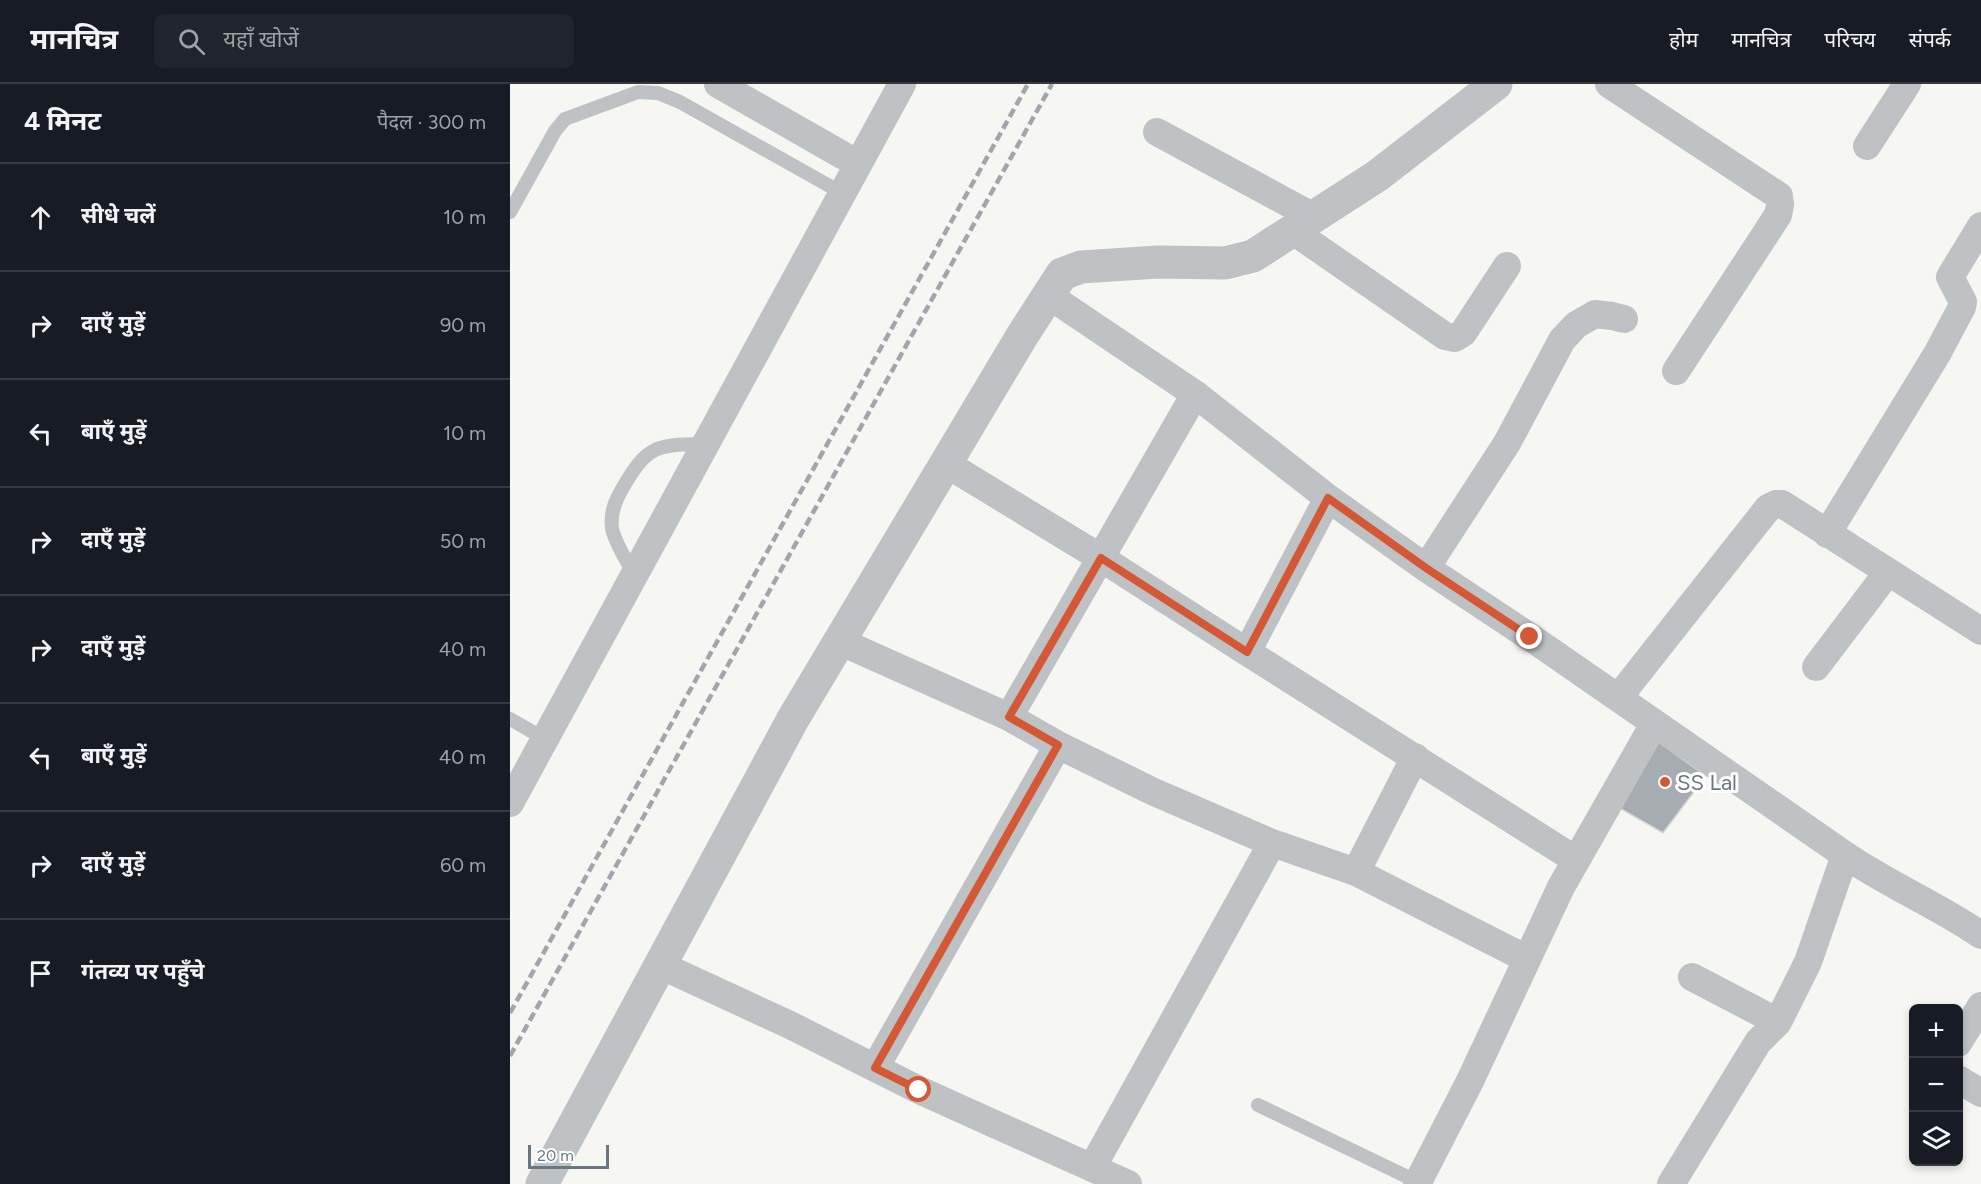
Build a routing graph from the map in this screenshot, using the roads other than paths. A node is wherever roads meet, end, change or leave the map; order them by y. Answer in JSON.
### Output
{"nodes":[{"id":1,"x":718,"y":84,"type":"edge"},
{"id":2,"x":902,"y":84,"type":"edge"},
{"id":3,"x":1609,"y":84,"type":"edge"},
{"id":4,"x":1907,"y":84,"type":"edge"},
{"id":5,"x":1482,"y":87,"type":"edge"},
{"id":6,"x":1157,"y":132,"type":"dead end"},
{"id":7,"x":1867,"y":146,"type":"dead end"},
{"id":8,"x":858,"y":164,"type":"junction"},
{"id":9,"x":842,"y":193,"type":"junction"},
{"id":10,"x":510,"y":212,"type":"edge"},
{"id":11,"x":1303,"y":224,"type":"junction"},
{"id":12,"x":1981,"y":226,"type":"edge"},
{"id":13,"x":1507,"y":266,"type":"dead end"},
{"id":14,"x":1048,"y":295,"type":"junction"},
{"id":15,"x":1624,"y":319,"type":"dead end"},
{"id":16,"x":1676,"y":371,"type":"dead end"},
{"id":17,"x":1195,"y":394,"type":"junction"},
{"id":18,"x":705,"y":444,"type":"junction"},
{"id":19,"x":945,"y":463,"type":"junction"},
{"id":20,"x":1328,"y":498,"type":"junction"},
{"id":21,"x":1827,"y":534,"type":"junction"},
{"id":22,"x":1101,"y":558,"type":"junction"},
{"id":23,"x":1426,"y":568,"type":"junction"},
{"id":24,"x":1888,"y":573,"type":"junction"},
{"id":25,"x":634,"y":575,"type":"junction"},
{"id":26,"x":1981,"y":631,"type":"edge"},
{"id":27,"x":839,"y":641,"type":"junction"},
{"id":28,"x":1247,"y":652,"type":"junction"},
{"id":29,"x":1816,"y":667,"type":"dead end"},
{"id":30,"x":1618,"y":698,"type":"junction"},
{"id":31,"x":1009,"y":717,"type":"junction"},
{"id":32,"x":510,"y":719,"type":"edge"},
{"id":33,"x":1654,"y":724,"type":"junction"},
{"id":34,"x":545,"y":739,"type":"junction"},
{"id":35,"x":1058,"y":745,"type":"junction"},
{"id":36,"x":1415,"y":757,"type":"junction"},
{"id":37,"x":510,"y":803,"type":"edge"},
{"id":38,"x":1272,"y":843,"type":"junction"},
{"id":39,"x":1845,"y":855,"type":"junction"},
{"id":40,"x":1576,"y":860,"type":"junction"},
{"id":41,"x":1356,"y":872,"type":"junction"},
{"id":42,"x":1981,"y":935,"type":"edge"},
{"id":43,"x":1527,"y":959,"type":"junction"},
{"id":44,"x":660,"y":965,"type":"junction"},
{"id":45,"x":1692,"y":977,"type":"dead end"},
{"id":46,"x":1981,"y":1006,"type":"edge"},
{"id":47,"x":1778,"y":1022,"type":"junction"},
{"id":48,"x":1963,"y":1036,"type":"edge"},
{"id":49,"x":875,"y":1068,"type":"junction"},
{"id":50,"x":1963,"y":1082,"type":"edge"},
{"id":51,"x":1981,"y":1093,"type":"edge"},
{"id":52,"x":1258,"y":1105,"type":"dead end"},
{"id":53,"x":1092,"y":1168,"type":"junction"},
{"id":54,"x":1418,"y":1183,"type":"edge"},
{"id":55,"x":542,"y":1184,"type":"edge"},
{"id":56,"x":1128,"y":1184,"type":"edge"},
{"id":57,"x":1671,"y":1184,"type":"edge"}],
"edges":[{"from":1,"to":8,"type":"street"},
{"from":2,"to":8,"type":"street"},
{"from":3,"to":16,"type":"street"},
{"from":4,"to":7,"type":"street"},
{"from":5,"to":11,"type":"street"},
{"from":6,"to":11,"type":"street"},
{"from":8,"to":9,"type":"street"},
{"from":9,"to":10,"type":"lane"},
{"from":9,"to":18,"type":"street"},
{"from":11,"to":13,"type":"street"},
{"from":11,"to":14,"type":"street"},
{"from":12,"to":21,"type":"street"},
{"from":14,"to":17,"type":"street"},
{"from":14,"to":19,"type":"street"},
{"from":15,"to":23,"type":"street"},
{"from":17,"to":20,"type":"street"},
{"from":17,"to":22,"type":"street"},
{"from":18,"to":25,"type":"street"},
{"from":18,"to":25,"type":"lane"},
{"from":19,"to":22,"type":"street"},
{"from":19,"to":27,"type":"street"},
{"from":20,"to":23,"type":"street"},
{"from":20,"to":28,"type":"street"},
{"from":21,"to":24,"type":"street"},
{"from":21,"to":30,"type":"street"},
{"from":22,"to":28,"type":"street"},
{"from":22,"to":31,"type":"street"},
{"from":23,"to":30,"type":"street"},
{"from":24,"to":26,"type":"street"},
{"from":24,"to":29,"type":"street"},
{"from":25,"to":34,"type":"street"},
{"from":27,"to":31,"type":"street"},
{"from":27,"to":44,"type":"street"},
{"from":28,"to":36,"type":"street"},
{"from":30,"to":33,"type":"street"},
{"from":31,"to":35,"type":"street"},
{"from":32,"to":34,"type":"lane"},
{"from":33,"to":39,"type":"street"},
{"from":33,"to":40,"type":"street"},
{"from":34,"to":37,"type":"street"},
{"from":35,"to":38,"type":"street"},
{"from":35,"to":49,"type":"street"},
{"from":36,"to":40,"type":"street"},
{"from":36,"to":41,"type":"street"},
{"from":38,"to":41,"type":"street"},
{"from":38,"to":53,"type":"street"},
{"from":39,"to":42,"type":"street"},
{"from":39,"to":47,"type":"street"},
{"from":40,"to":43,"type":"street"},
{"from":41,"to":43,"type":"street"},
{"from":43,"to":54,"type":"street"},
{"from":44,"to":49,"type":"street"},
{"from":44,"to":55,"type":"street"},
{"from":45,"to":47,"type":"street"},
{"from":46,"to":48,"type":"street"},
{"from":47,"to":57,"type":"street"},
{"from":49,"to":53,"type":"street"},
{"from":50,"to":51,"type":"street"},
{"from":52,"to":54,"type":"lane"},
{"from":53,"to":56,"type":"street"}]}
